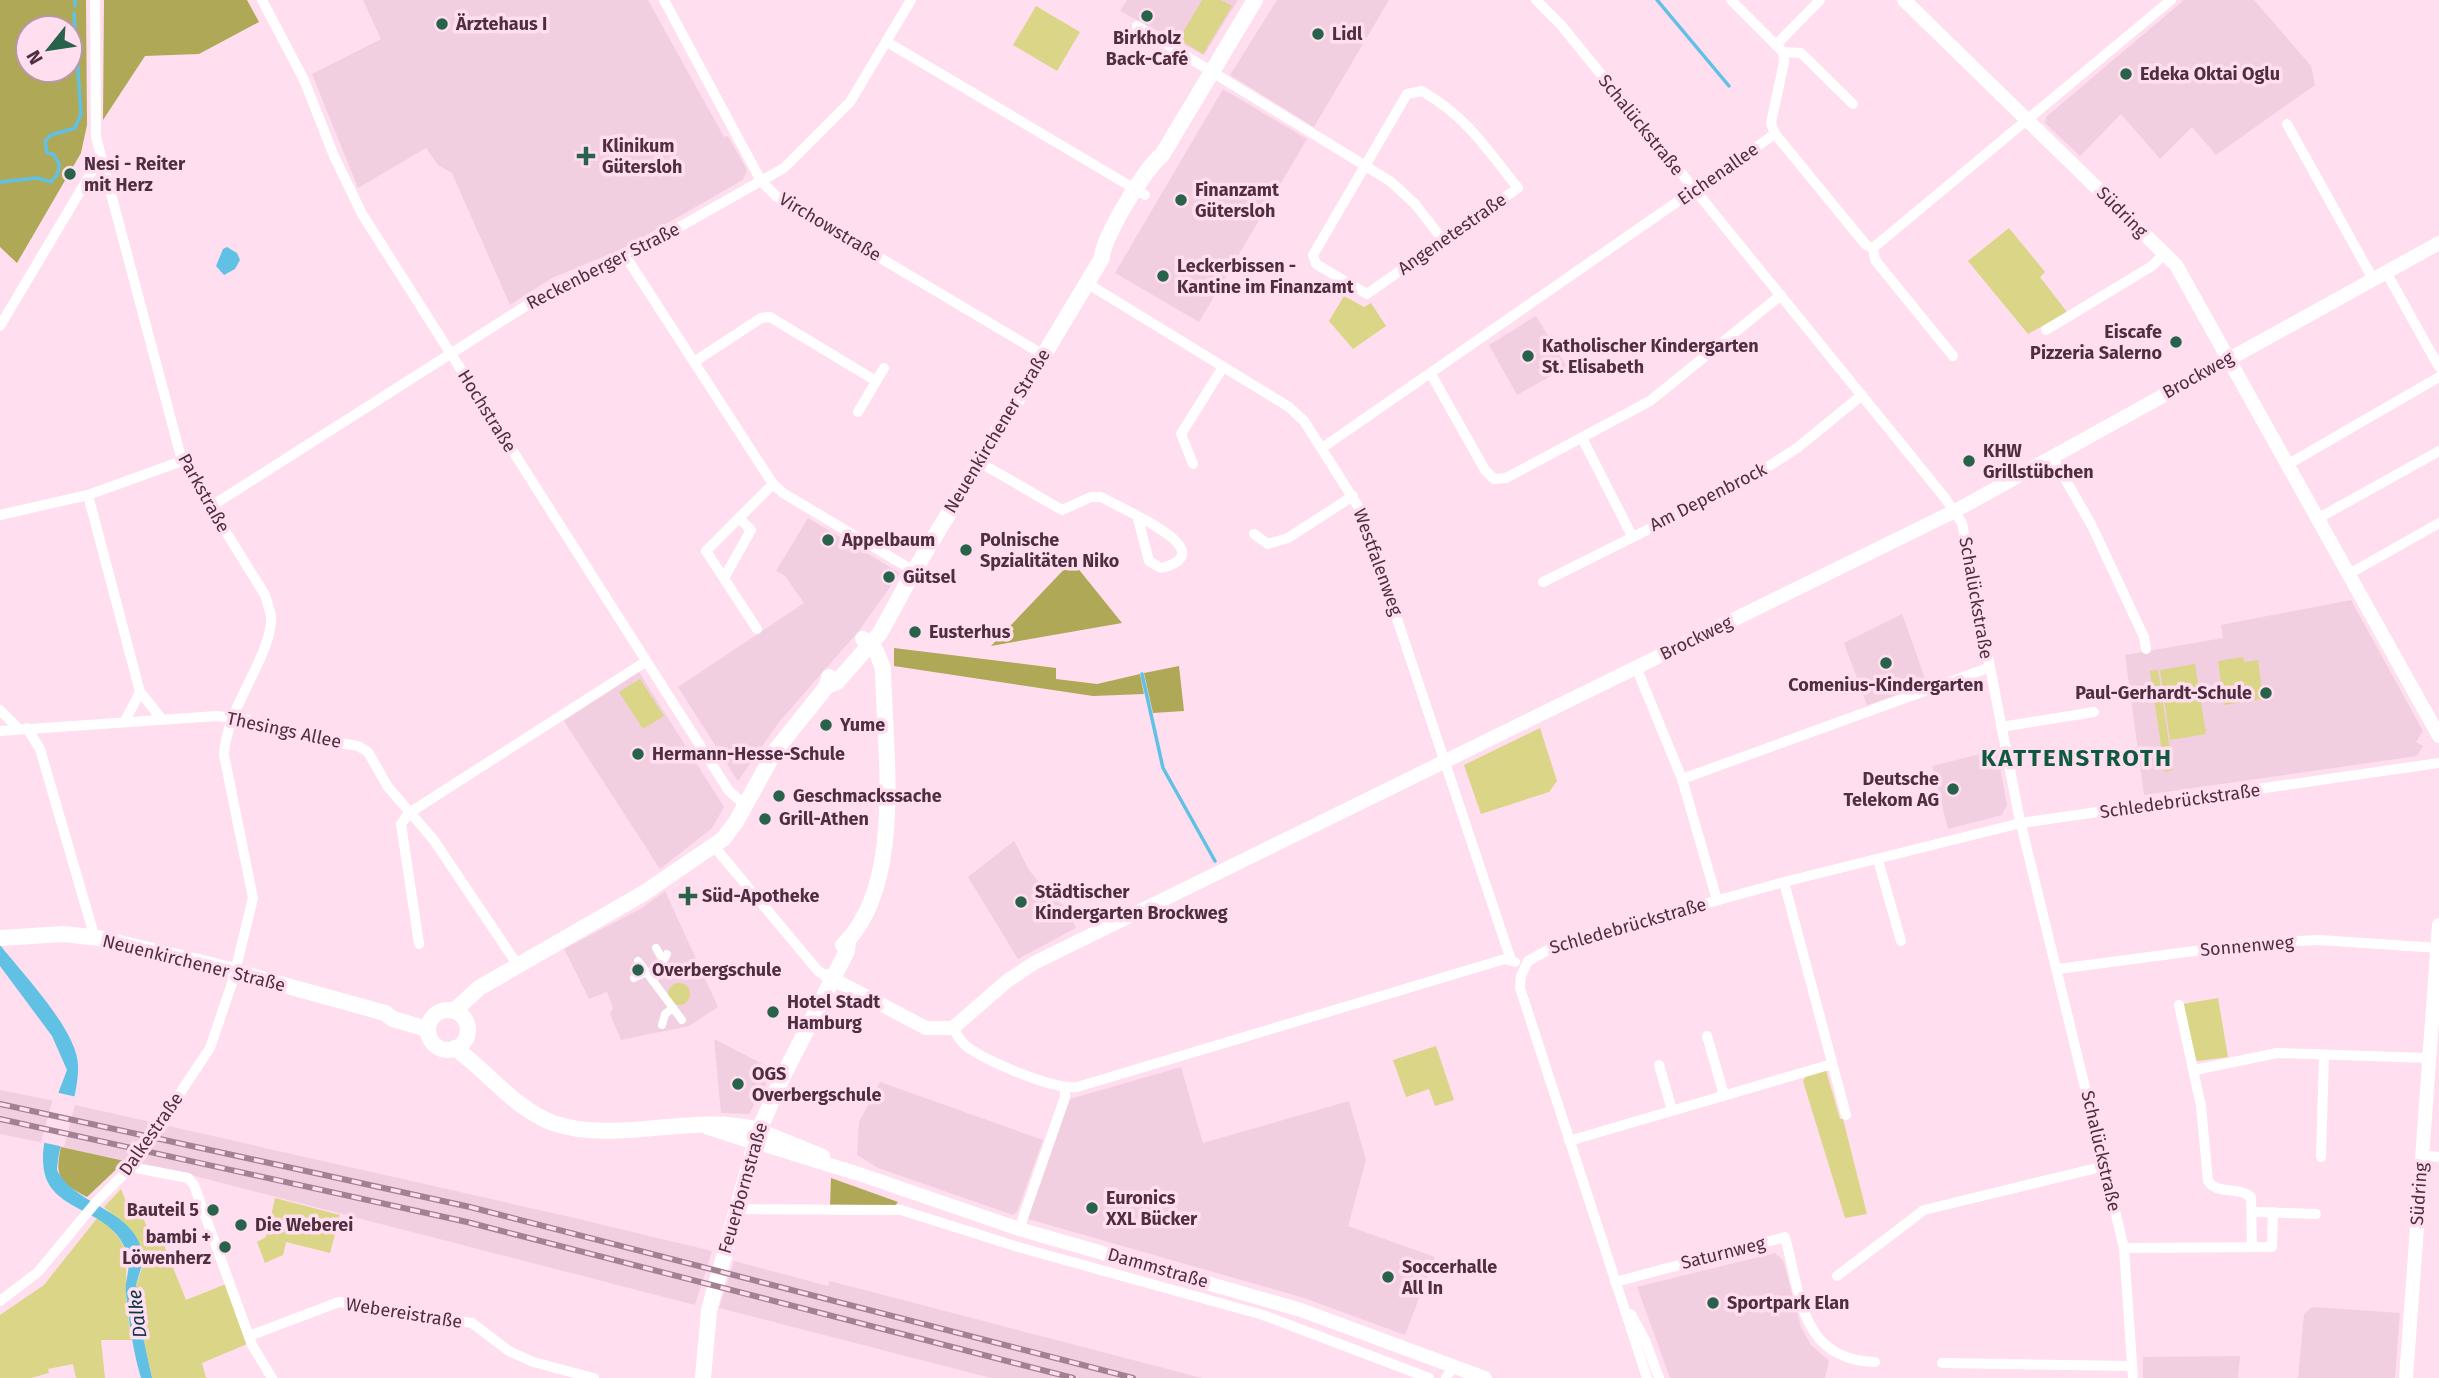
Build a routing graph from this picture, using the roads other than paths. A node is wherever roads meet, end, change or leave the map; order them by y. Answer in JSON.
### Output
{"nodes":[{"id":1,"x":95,"y":0,"type":"edge"},
{"id":2,"x":262,"y":0,"type":"edge"},
{"id":3,"x":664,"y":0,"type":"edge"},
{"id":4,"x":911,"y":0,"type":"edge"},
{"id":5,"x":1255,"y":0,"type":"edge"},
{"id":6,"x":1536,"y":0,"type":"edge"},
{"id":7,"x":1731,"y":0,"type":"edge"},
{"id":8,"x":1820,"y":0,"type":"edge"},
{"id":9,"x":1904,"y":0,"type":"edge"},
{"id":10,"x":2171,"y":0,"type":"edge"},
{"id":11,"x":1137,"y":26,"type":"dead end"},
{"id":12,"x":887,"y":42,"type":"junction"},
{"id":13,"x":1779,"y":48,"type":"junction"},
{"id":14,"x":1212,"y":72,"type":"junction"},
{"id":15,"x":1853,"y":104,"type":"dead end"},
{"id":16,"x":2027,"y":120,"type":"junction"},
{"id":17,"x":2287,"y":124,"type":"dead end"},
{"id":18,"x":1775,"y":134,"type":"junction"},
{"id":19,"x":101,"y":165,"type":"junction"},
{"id":20,"x":1365,"y":166,"type":"junction"},
{"id":21,"x":761,"y":181,"type":"junction"},
{"id":22,"x":1694,"y":190,"type":"junction"},
{"id":23,"x":1141,"y":192,"type":"junction"},
{"id":24,"x":1443,"y":240,"type":"junction"},
{"id":25,"x":2439,"y":243,"type":"edge"},
{"id":26,"x":1872,"y":248,"type":"junction"},
{"id":27,"x":2164,"y":254,"type":"junction"},
{"id":28,"x":626,"y":257,"type":"junction"},
{"id":29,"x":2380,"y":276,"type":"junction"},
{"id":30,"x":1086,"y":282,"type":"junction"},
{"id":31,"x":1781,"y":295,"type":"junction"},
{"id":32,"x":0,"y":326,"type":"edge"},
{"id":33,"x":2046,"y":330,"type":"dead end"},
{"id":34,"x":450,"y":354,"type":"junction"},
{"id":35,"x":1042,"y":354,"type":"junction"},
{"id":36,"x":1954,"y":356,"type":"dead end"},
{"id":37,"x":2229,"y":359,"type":"junction"},
{"id":38,"x":694,"y":362,"type":"junction"},
{"id":39,"x":1223,"y":367,"type":"junction"},
{"id":40,"x":2439,"y":367,"type":"edge"},
{"id":41,"x":884,"y":368,"type":"dead end"},
{"id":42,"x":1431,"y":374,"type":"junction"},
{"id":43,"x":2439,"y":377,"type":"edge"},
{"id":44,"x":876,"y":381,"type":"junction"},
{"id":45,"x":1862,"y":395,"type":"junction"},
{"id":46,"x":858,"y":412,"type":"dead end"},
{"id":47,"x":1582,"y":438,"type":"junction"},
{"id":48,"x":1322,"y":448,"type":"junction"},
{"id":49,"x":2439,"y":451,"type":"edge"},
{"id":50,"x":2052,"y":456,"type":"junction"},
{"id":51,"x":182,"y":461,"type":"junction"},
{"id":52,"x":979,"y":462,"type":"junction"},
{"id":53,"x":1193,"y":464,"type":"dead end"},
{"id":54,"x":2287,"y":465,"type":"junction"},
{"id":55,"x":773,"y":484,"type":"junction"},
{"id":56,"x":88,"y":495,"type":"junction"},
{"id":57,"x":1353,"y":496,"type":"junction"},
{"id":58,"x":210,"y":507,"type":"junction"},
{"id":59,"x":1955,"y":511,"type":"junction"},
{"id":60,"x":0,"y":515,"type":"edge"},
{"id":61,"x":738,"y":518,"type":"junction"},
{"id":62,"x":1138,"y":519,"type":"junction"},
{"id":63,"x":2318,"y":519,"type":"junction"},
{"id":64,"x":2439,"y":523,"type":"edge"},
{"id":65,"x":1254,"y":534,"type":"dead end"},
{"id":66,"x":1632,"y":536,"type":"junction"},
{"id":67,"x":914,"y":571,"type":"junction"},
{"id":68,"x":2349,"y":574,"type":"junction"},
{"id":69,"x":724,"y":578,"type":"junction"},
{"id":70,"x":1543,"y":582,"type":"dead end"},
{"id":71,"x":757,"y":629,"type":"dead end"},
{"id":72,"x":867,"y":642,"type":"junction"},
{"id":73,"x":2146,"y":649,"type":"dead end"},
{"id":74,"x":645,"y":662,"type":"junction"},
{"id":75,"x":1636,"y":667,"type":"junction"},
{"id":76,"x":1988,"y":668,"type":"junction"},
{"id":77,"x":140,"y":692,"type":"junction"},
{"id":78,"x":0,"y":710,"type":"edge"},
{"id":79,"x":2094,"y":712,"type":"dead end"},
{"id":80,"x":231,"y":716,"type":"junction"},
{"id":81,"x":161,"y":718,"type":"junction"},
{"id":82,"x":124,"y":721,"type":"junction"},
{"id":83,"x":51,"y":726,"type":"junction"},
{"id":84,"x":2001,"y":727,"type":"junction"},
{"id":85,"x":23,"y":728,"type":"junction"},
{"id":86,"x":0,"y":731,"type":"edge"},
{"id":87,"x":2439,"y":736,"type":"edge"},
{"id":88,"x":40,"y":748,"type":"junction"},
{"id":89,"x":1445,"y":761,"type":"junction"},
{"id":90,"x":2439,"y":763,"type":"edge"},
{"id":91,"x":1682,"y":779,"type":"junction"},
{"id":92,"x":743,"y":805,"type":"junction"},
{"id":93,"x":409,"y":813,"type":"junction"},
{"id":94,"x":2021,"y":823,"type":"junction"},
{"id":95,"x":713,"y":843,"type":"junction"},
{"id":96,"x":1878,"y":860,"type":"junction"},
{"id":97,"x":1784,"y":881,"type":"junction"},
{"id":98,"x":1717,"y":900,"type":"junction"},
{"id":99,"x":2439,"y":925,"type":"edge"},
{"id":100,"x":91,"y":936,"type":"junction"},
{"id":101,"x":0,"y":938,"type":"edge"},
{"id":102,"x":1901,"y":941,"type":"dead end"},
{"id":103,"x":419,"y":944,"type":"dead end"},
{"id":104,"x":656,"y":948,"type":"dead end"},
{"id":105,"x":2438,"y":948,"type":"edge"},
{"id":106,"x":1511,"y":960,"type":"junction"},
{"id":107,"x":638,"y":961,"type":"dead end"},
{"id":108,"x":514,"y":966,"type":"junction"},
{"id":109,"x":1524,"y":966,"type":"junction"},
{"id":110,"x":2058,"y":969,"type":"junction"},
{"id":111,"x":235,"y":972,"type":"junction"},
{"id":112,"x":646,"y":972,"type":"junction"},
{"id":113,"x":634,"y":978,"type":"dead end"},
{"id":114,"x":830,"y":978,"type":"junction"},
{"id":115,"x":653,"y":981,"type":"junction"},
{"id":116,"x":2179,"y":1005,"type":"dead end"},
{"id":117,"x":673,"y":1008,"type":"junction"},
{"id":118,"x":459,"y":1015,"type":"junction"},
{"id":119,"x":682,"y":1020,"type":"dead end"},
{"id":120,"x":429,"y":1024,"type":"junction"},
{"id":121,"x":662,"y":1025,"type":"dead end"},
{"id":122,"x":953,"y":1028,"type":"junction"},
{"id":123,"x":1707,"y":1036,"type":"dead end"},
{"id":124,"x":461,"y":1043,"type":"junction"},
{"id":125,"x":2324,"y":1055,"type":"junction"},
{"id":126,"x":2429,"y":1058,"type":"junction"},
{"id":127,"x":1658,"y":1065,"type":"dead end"},
{"id":128,"x":1832,"y":1065,"type":"junction"},
{"id":129,"x":2195,"y":1070,"type":"junction"},
{"id":130,"x":1065,"y":1089,"type":"junction"},
{"id":131,"x":1724,"y":1095,"type":"junction"},
{"id":132,"x":1672,"y":1110,"type":"junction"},
{"id":133,"x":1846,"y":1115,"type":"dead end"},
{"id":134,"x":757,"y":1136,"type":"junction"},
{"id":135,"x":1569,"y":1141,"type":"junction"},
{"id":136,"x":2422,"y":1155,"type":"junction"},
{"id":137,"x":2321,"y":1157,"type":"dead end"},
{"id":138,"x":2439,"y":1157,"type":"edge"},
{"id":139,"x":2105,"y":1166,"type":"junction"},
{"id":140,"x":131,"y":1167,"type":"junction"},
{"id":141,"x":906,"y":1192,"type":"junction"},
{"id":142,"x":737,"y":1209,"type":"junction"},
{"id":143,"x":901,"y":1210,"type":"junction"},
{"id":144,"x":2253,"y":1212,"type":"junction"},
{"id":145,"x":2273,"y":1212,"type":"junction"},
{"id":146,"x":2316,"y":1214,"type":"dead end"},
{"id":147,"x":1019,"y":1229,"type":"junction"},
{"id":148,"x":2252,"y":1246,"type":"junction"},
{"id":149,"x":2124,"y":1248,"type":"junction"},
{"id":150,"x":1837,"y":1276,"type":"dead end"},
{"id":151,"x":1617,"y":1288,"type":"junction"},
{"id":152,"x":0,"y":1301,"type":"edge"},
{"id":153,"x":249,"y":1336,"type":"junction"},
{"id":154,"x":1875,"y":1362,"type":"dead end"},
{"id":155,"x":1942,"y":1363,"type":"dead end"},
{"id":156,"x":2132,"y":1366,"type":"junction"},
{"id":157,"x":1449,"y":1372,"type":"edge"},
{"id":158,"x":272,"y":1378,"type":"edge"},
{"id":159,"x":594,"y":1378,"type":"edge"},
{"id":160,"x":703,"y":1378,"type":"edge"},
{"id":161,"x":1429,"y":1378,"type":"edge"},
{"id":162,"x":1485,"y":1378,"type":"edge"},
{"id":163,"x":1647,"y":1378,"type":"edge"},
{"id":164,"x":1659,"y":1378,"type":"edge"},
{"id":165,"x":2133,"y":1378,"type":"edge"},
{"id":166,"x":2406,"y":1378,"type":"edge"}],
"edges":[{"from":1,"to":19,"type":"street","name":"Parkstraße"},
{"from":2,"to":34,"type":"street","name":"Hochstraße"},
{"from":3,"to":21,"type":"street","name":"Virchowstraße"},
{"from":4,"to":12,"type":"street","name":"Reckenberger Straße"},
{"from":5,"to":14,"type":"main road","name":"Neuenkirchener Straße"},
{"from":6,"to":22,"type":"street","name":"Schalückstraße"},
{"from":7,"to":13,"type":"street"},
{"from":8,"to":13,"type":"street"},
{"from":9,"to":16,"type":"street","name":"Südring"},
{"from":10,"to":16,"type":"street"},
{"from":11,"to":14,"type":"street"},
{"from":12,"to":21,"type":"street","name":"Reckenberger Straße"},
{"from":12,"to":23,"type":"street"},
{"from":13,"to":15,"type":"street"},
{"from":13,"to":18,"type":"street"},
{"from":14,"to":20,"type":"street"},
{"from":14,"to":23,"type":"main road","name":"Neuenkirchener Straße"},
{"from":16,"to":26,"type":"street"},
{"from":16,"to":27,"type":"street","name":"Südring"},
{"from":17,"to":29,"type":"street"},
{"from":18,"to":22,"type":"street","name":"Eichenallee"},
{"from":18,"to":26,"type":"street","name":"Eichenallee"},
{"from":19,"to":32,"type":"street"},
{"from":19,"to":51,"type":"street","name":"Parkstraße"},
{"from":20,"to":24,"type":"street"},
{"from":20,"to":24,"type":"street","name":"Angenetestraße"},
{"from":20,"to":24,"type":"street","name":"Angenetestraße"},
{"from":21,"to":28,"type":"street","name":"Reckenberger Straße"},
{"from":21,"to":35,"type":"street","name":"Virchowstraße"},
{"from":22,"to":31,"type":"street","name":"Schalückstraße"},
{"from":22,"to":42,"type":"street","name":"Eichenallee"},
{"from":23,"to":30,"type":"main road","name":"Neuenkirchener Straße"},
{"from":25,"to":29,"type":"street","name":"Brockweg"},
{"from":26,"to":36,"type":"street","name":"Eichenallee"},
{"from":27,"to":33,"type":"street"},
{"from":27,"to":37,"type":"street","name":"Südring"},
{"from":28,"to":34,"type":"street","name":"Reckenberger Straße"},
{"from":28,"to":38,"type":"street"},
{"from":29,"to":37,"type":"street","name":"Brockweg"},
{"from":29,"to":40,"type":"street"},
{"from":30,"to":35,"type":"main road","name":"Neuenkirchener Straße"},
{"from":30,"to":39,"type":"street","name":"Westfalenweg"},
{"from":31,"to":45,"type":"street","name":"Schalückstraße"},
{"from":31,"to":47,"type":"street"},
{"from":34,"to":58,"type":"street","name":"Reckenberger Straße"},
{"from":34,"to":74,"type":"street","name":"Hochstraße"},
{"from":35,"to":52,"type":"main road","name":"Neuenkirchener Straße"},
{"from":37,"to":50,"type":"street","name":"Brockweg"},
{"from":37,"to":54,"type":"street","name":"Südring"},
{"from":38,"to":44,"type":"street"},
{"from":38,"to":55,"type":"street"},
{"from":39,"to":48,"type":"street","name":"Westfalenweg"},
{"from":39,"to":53,"type":"street"},
{"from":41,"to":44,"type":"street"},
{"from":42,"to":47,"type":"street"},
{"from":42,"to":48,"type":"street","name":"Eichenallee"},
{"from":43,"to":54,"type":"street"},
{"from":44,"to":46,"type":"street"},
{"from":45,"to":59,"type":"street","name":"Schalückstraße"},
{"from":45,"to":66,"type":"street","name":"Am Depenbrock"},
{"from":47,"to":66,"type":"street"},
{"from":48,"to":57,"type":"street","name":"Westfalenweg"},
{"from":49,"to":63,"type":"street"},
{"from":50,"to":59,"type":"street","name":"Brockweg"},
{"from":50,"to":73,"type":"street"},
{"from":51,"to":56,"type":"street"},
{"from":51,"to":58,"type":"street","name":"Parkstraße"},
{"from":52,"to":62,"type":"street"},
{"from":52,"to":67,"type":"main road","name":"Neuenkirchener Straße"},
{"from":54,"to":63,"type":"street","name":"Südring"},
{"from":55,"to":61,"type":"street"},
{"from":55,"to":67,"type":"street"},
{"from":56,"to":60,"type":"street"},
{"from":56,"to":77,"type":"street"},
{"from":57,"to":65,"type":"street"},
{"from":57,"to":89,"type":"street","name":"Westfalenweg"},
{"from":58,"to":80,"type":"street","name":"Parkstraße"},
{"from":59,"to":75,"type":"street","name":"Brockweg"},
{"from":59,"to":76,"type":"street","name":"Schalückstraße"},
{"from":61,"to":69,"type":"street"},
{"from":61,"to":69,"type":"street"},
{"from":62,"to":62,"type":"street"},
{"from":63,"to":68,"type":"street","name":"Südring"},
{"from":64,"to":68,"type":"street"},
{"from":66,"to":70,"type":"street","name":"Am Depenbrock"},
{"from":67,"to":72,"type":"main road","name":"Neuenkirchener Straße"},
{"from":68,"to":87,"type":"street","name":"Südring"},
{"from":69,"to":71,"type":"street"},
{"from":72,"to":92,"type":"main road","name":"Neuenkirchener Straße"},
{"from":72,"to":114,"type":"main road","name":"Feuerbornstraße"},
{"from":74,"to":92,"type":"street","name":"Hochstraße"},
{"from":74,"to":93,"type":"street"},
{"from":75,"to":89,"type":"street","name":"Brockweg"},
{"from":75,"to":91,"type":"street"},
{"from":76,"to":84,"type":"street","name":"Schalückstraße"},
{"from":76,"to":91,"type":"street"},
{"from":77,"to":81,"type":"street"},
{"from":77,"to":82,"type":"street"},
{"from":78,"to":85,"type":"street"},
{"from":79,"to":84,"type":"street"},
{"from":80,"to":81,"type":"street","name":"Thesings Allee"},
{"from":80,"to":93,"type":"street","name":"Thesings Allee"},
{"from":80,"to":111,"type":"street","name":"Parkstraße"},
{"from":81,"to":82,"type":"street","name":"Thesings Allee"},
{"from":82,"to":83,"type":"street","name":"Thesings Allee"},
{"from":83,"to":85,"type":"street","name":"Thesings Allee"},
{"from":83,"to":88,"type":"street"},
{"from":84,"to":94,"type":"street","name":"Schalückstraße"},
{"from":85,"to":86,"type":"street","name":"Thesings Allee"},
{"from":85,"to":88,"type":"street"},
{"from":88,"to":100,"type":"street"},
{"from":89,"to":106,"type":"street","name":"Westfalenweg"},
{"from":89,"to":122,"type":"street","name":"Brockweg"},
{"from":90,"to":94,"type":"street","name":"Schledebrückstraße"},
{"from":91,"to":98,"type":"street"},
{"from":92,"to":95,"type":"main road","name":"Neuenkirchener Straße"},
{"from":93,"to":103,"type":"street"},
{"from":93,"to":108,"type":"street","name":"Thesings Allee"},
{"from":94,"to":96,"type":"street","name":"Schledebrückstraße"},
{"from":94,"to":110,"type":"street","name":"Schalückstraße"},
{"from":95,"to":108,"type":"main road","name":"Neuenkirchener Straße"},
{"from":95,"to":114,"type":"street"},
{"from":96,"to":97,"type":"street","name":"Schledebrückstraße"},
{"from":96,"to":102,"type":"street"},
{"from":97,"to":98,"type":"street","name":"Schledebrückstraße"},
{"from":97,"to":128,"type":"street"},
{"from":98,"to":109,"type":"street","name":"Schledebrückstraße"},
{"from":99,"to":105,"type":"street","name":"Südring"},
{"from":100,"to":101,"type":"main road","name":"Neuenkirchener Straße"},
{"from":100,"to":111,"type":"main road","name":"Neuenkirchener Straße"},
{"from":104,"to":115,"type":"street"},
{"from":105,"to":110,"type":"street","name":"Sonnenweg"},
{"from":105,"to":126,"type":"street","name":"Südring"},
{"from":106,"to":109,"type":"street"},
{"from":106,"to":130,"type":"street"},
{"from":107,"to":112,"type":"street"},
{"from":108,"to":118,"type":"main road","name":"Neuenkirchener Straße"},
{"from":109,"to":135,"type":"street"},
{"from":110,"to":139,"type":"street","name":"Schalückstraße"},
{"from":111,"to":120,"type":"main road","name":"Neuenkirchener Straße"},
{"from":111,"to":140,"type":"street","name":"Dalkestraße"},
{"from":112,"to":113,"type":"street"},
{"from":112,"to":115,"type":"street"},
{"from":114,"to":122,"type":"street"},
{"from":114,"to":134,"type":"main road","name":"Feuerbornstraße"},
{"from":115,"to":117,"type":"street"},
{"from":116,"to":129,"type":"street"},
{"from":117,"to":119,"type":"street"},
{"from":117,"to":121,"type":"street"},
{"from":118,"to":120,"type":"main road"},
{"from":118,"to":124,"type":"main road"},
{"from":120,"to":124,"type":"main road","name":"Dammstraße"},
{"from":122,"to":130,"type":"street"},
{"from":123,"to":131,"type":"street"},
{"from":124,"to":134,"type":"main road","name":"Dammstraße"},
{"from":125,"to":126,"type":"street"},
{"from":125,"to":129,"type":"street"},
{"from":125,"to":137,"type":"street"},
{"from":126,"to":136,"type":"street","name":"Südring"},
{"from":127,"to":132,"type":"street"},
{"from":128,"to":131,"type":"street"},
{"from":128,"to":133,"type":"street"},
{"from":129,"to":144,"type":"street"},
{"from":130,"to":147,"type":"street"},
{"from":131,"to":132,"type":"street"},
{"from":132,"to":135,"type":"street"},
{"from":134,"to":141,"type":"street","name":"Dammstraße"},
{"from":134,"to":142,"type":"main road","name":"Feuerbornstraße"},
{"from":135,"to":151,"type":"street"},
{"from":136,"to":138,"type":"street"},
{"from":136,"to":166,"type":"street","name":"Südring"},
{"from":139,"to":149,"type":"street","name":"Schalückstraße"},
{"from":139,"to":150,"type":"street"},
{"from":140,"to":152,"type":"street","name":"Dalkestraße"},
{"from":140,"to":153,"type":"street"},
{"from":141,"to":143,"type":"street"},
{"from":141,"to":147,"type":"street","name":"Dammstraße"},
{"from":142,"to":143,"type":"street","name":"Dammstraße"},
{"from":142,"to":160,"type":"main road","name":"Feuerbornstraße"},
{"from":143,"to":161,"type":"street","name":"Dammstraße"},
{"from":144,"to":145,"type":"street"},
{"from":144,"to":148,"type":"street"},
{"from":145,"to":146,"type":"street"},
{"from":145,"to":148,"type":"street"},
{"from":147,"to":157,"type":"street","name":"Dammstraße"},
{"from":148,"to":149,"type":"street"},
{"from":149,"to":156,"type":"street","name":"Schalückstraße"},
{"from":151,"to":154,"type":"street","name":"Saturnweg"},
{"from":151,"to":163,"type":"street"},
{"from":151,"to":164,"type":"street"},
{"from":153,"to":158,"type":"street"},
{"from":153,"to":159,"type":"street","name":"Webereistraße"},
{"from":155,"to":156,"type":"street"},
{"from":156,"to":165,"type":"street","name":"Schalückstraße"},
{"from":157,"to":162,"type":"street","name":"Dammstraße"}]}
